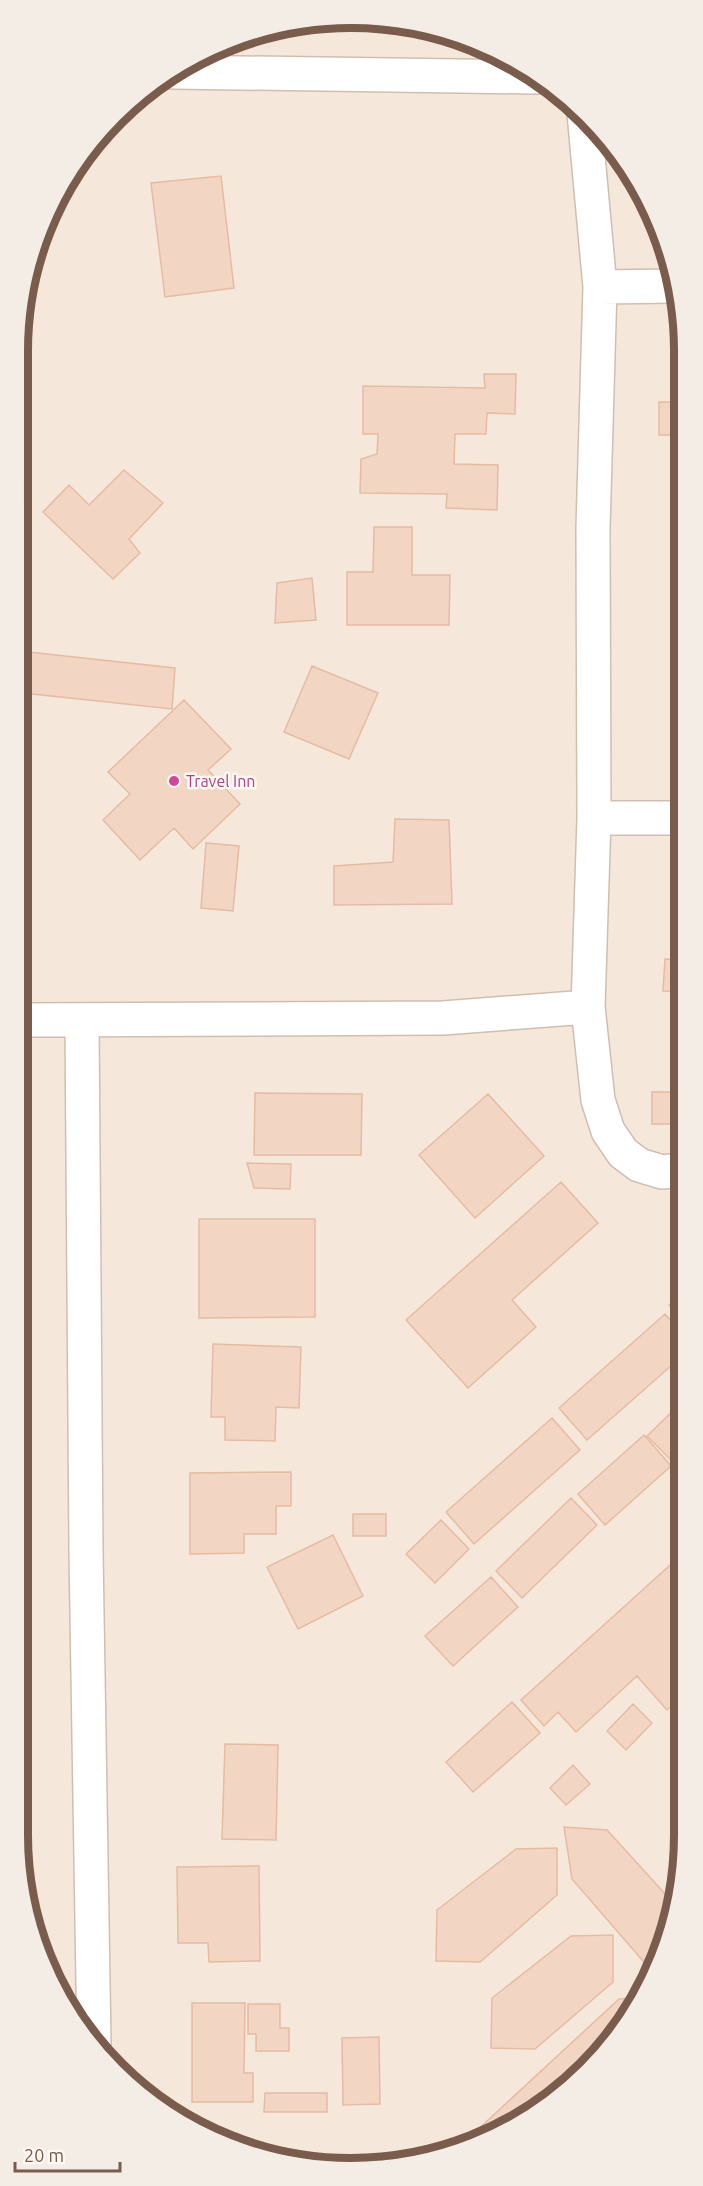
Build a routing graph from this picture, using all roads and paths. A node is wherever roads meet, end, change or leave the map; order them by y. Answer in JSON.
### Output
{"nodes":[{"id":1,"x":190,"y":72,"type":"edge"},
{"id":2,"x":521,"y":77,"type":"edge"},
{"id":3,"x":585,"y":129,"type":"edge"},
{"id":4,"x":668,"y":286,"type":"edge"},
{"id":5,"x":600,"y":287,"type":"junction"},
{"id":6,"x":594,"y":818,"type":"junction"},
{"id":7,"x":674,"y":818,"type":"edge"},
{"id":8,"x":588,"y":1007,"type":"junction"},
{"id":9,"x":29,"y":1020,"type":"edge"},
{"id":10,"x":82,"y":1021,"type":"junction"},
{"id":11,"x":674,"y":1171,"type":"edge"},
{"id":12,"x":94,"y":2029,"type":"edge"}],
"edges":[{"from":1,"to":2,"type":"street"},
{"from":3,"to":5,"type":"street"},
{"from":4,"to":5,"type":"street"},
{"from":5,"to":6,"type":"street"},
{"from":6,"to":7,"type":"street"},
{"from":6,"to":8,"type":"street"},
{"from":8,"to":10,"type":"street"},
{"from":8,"to":11,"type":"street"},
{"from":9,"to":10,"type":"street"},
{"from":10,"to":12,"type":"street"}]}
